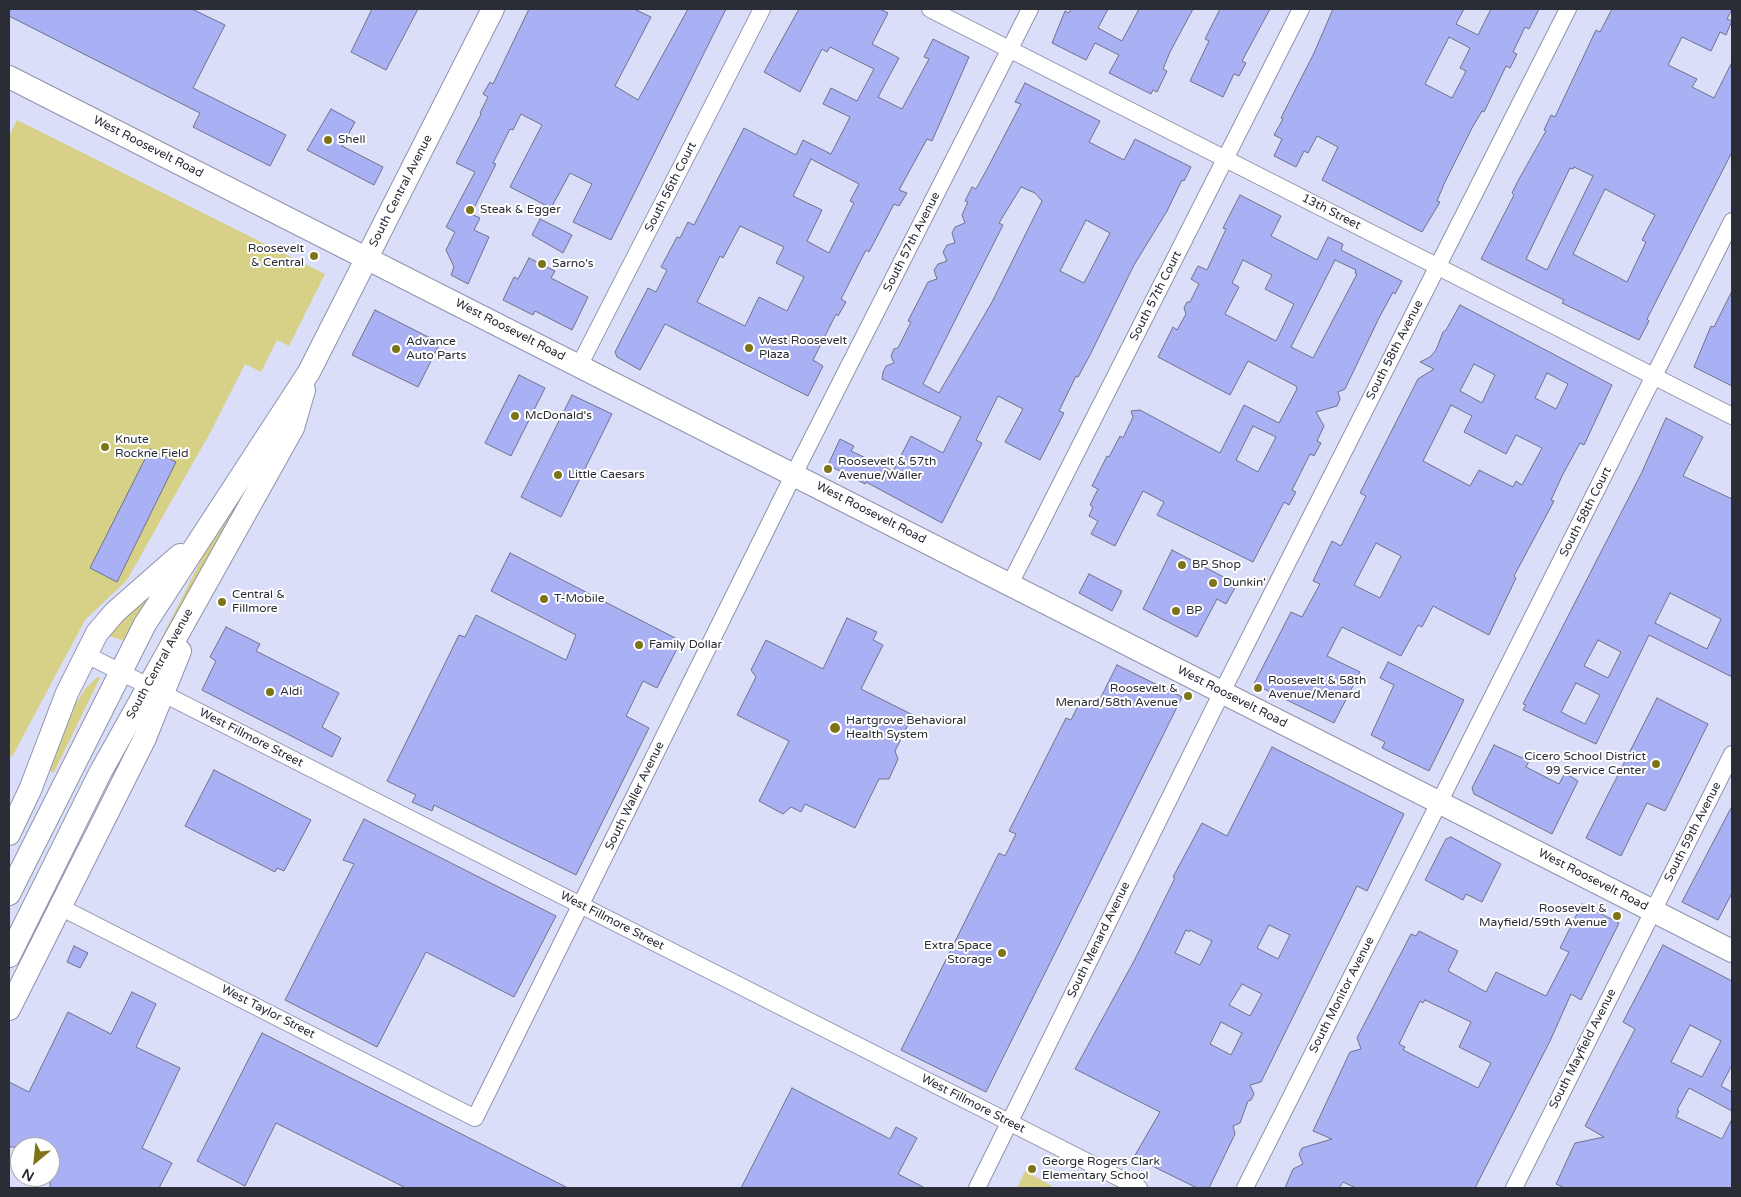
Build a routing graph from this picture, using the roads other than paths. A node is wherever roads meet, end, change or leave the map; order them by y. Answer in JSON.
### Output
{"nodes":[{"id":1,"x":492,"y":9,"type":"edge"},
{"id":2,"x":762,"y":9,"type":"edge"},
{"id":3,"x":930,"y":9,"type":"edge"},
{"id":4,"x":1030,"y":9,"type":"edge"},
{"id":5,"x":1301,"y":9,"type":"edge"},
{"id":6,"x":1568,"y":9,"type":"edge"},
{"id":7,"x":1009,"y":49,"type":"junction"},
{"id":8,"x":9,"y":77,"type":"edge"},
{"id":9,"x":1225,"y":159,"type":"junction"},
{"id":10,"x":1732,"y":221,"type":"edge"},
{"id":11,"x":367,"y":258,"type":"junction"},
{"id":12,"x":1437,"y":266,"type":"junction"},
{"id":13,"x":580,"y":366,"type":"junction"},
{"id":14,"x":309,"y":372,"type":"junction"},
{"id":15,"x":1654,"y":376,"type":"junction"},
{"id":16,"x":1732,"y":416,"type":"edge"},
{"id":17,"x":794,"y":474,"type":"junction"},
{"id":18,"x":200,"y":538,"type":"junction"},
{"id":19,"x":1010,"y":584,"type":"junction"},
{"id":20,"x":85,"y":654,"type":"junction"},
{"id":21,"x":120,"y":672,"type":"junction"},
{"id":22,"x":156,"y":690,"type":"junction"},
{"id":23,"x":1222,"y":692,"type":"junction"},
{"id":24,"x":1732,"y":754,"type":"edge"},
{"id":25,"x":37,"y":772,"type":"junction"},
{"id":26,"x":63,"y":786,"type":"junction"},
{"id":27,"x":1439,"y":802,"type":"junction"},
{"id":28,"x":9,"y":834,"type":"edge"},
{"id":29,"x":9,"y":894,"type":"edge"},
{"id":30,"x":581,"y":906,"type":"junction"},
{"id":31,"x":60,"y":907,"type":"junction"},
{"id":32,"x":1653,"y":910,"type":"junction"},
{"id":33,"x":1732,"y":951,"type":"edge"},
{"id":34,"x":9,"y":956,"type":"edge"},
{"id":35,"x":9,"y":1009,"type":"edge"},
{"id":36,"x":476,"y":1118,"type":"joint"},
{"id":37,"x":1010,"y":1123,"type":"junction"},
{"id":38,"x":977,"y":1188,"type":"edge"},
{"id":39,"x":1139,"y":1188,"type":"edge"},
{"id":40,"x":1245,"y":1188,"type":"edge"},
{"id":41,"x":1514,"y":1188,"type":"edge"}],
"edges":[{"from":1,"to":11,"type":"main road","name":"South Central Avenue"},
{"from":2,"to":13,"type":"street","name":"South 56th Court"},
{"from":3,"to":7,"type":"street","name":"13th Street"},
{"from":4,"to":7,"type":"street","name":"South 57th Avenue"},
{"from":5,"to":9,"type":"street","name":"South 57th Court"},
{"from":6,"to":12,"type":"street","name":"South 58th Avenue"},
{"from":7,"to":9,"type":"street","name":"13th Street"},
{"from":7,"to":17,"type":"street","name":"South 57th Avenue"},
{"from":8,"to":11,"type":"main road","name":"West Roosevelt Road"},
{"from":9,"to":12,"type":"street","name":"13th Street"},
{"from":9,"to":19,"type":"street","name":"South 57th Court"},
{"from":10,"to":15,"type":"street","name":"South 58th Court"},
{"from":11,"to":13,"type":"main road","name":"West Roosevelt Road"},
{"from":11,"to":14,"type":"main road","name":"South Central Avenue"},
{"from":12,"to":15,"type":"street","name":"13th Street"},
{"from":12,"to":23,"type":"street","name":"South 58th Avenue"},
{"from":13,"to":17,"type":"main road","name":"West Roosevelt Road"},
{"from":14,"to":18,"type":"main road","name":"South Central Avenue"},
{"from":14,"to":22,"type":"main road","name":"South Central Avenue"},
{"from":15,"to":16,"type":"street","name":"13th Street"},
{"from":15,"to":27,"type":"street","name":"South 58th Court"},
{"from":17,"to":19,"type":"main road","name":"West Roosevelt Road"},
{"from":17,"to":30,"type":"street","name":"South Waller Avenue"},
{"from":18,"to":20,"type":"main road"},
{"from":18,"to":21,"type":"main road","name":"South Central Avenue"},
{"from":19,"to":23,"type":"main road","name":"West Roosevelt Road"},
{"from":20,"to":21,"type":"street","name":"West Fillmore Street"},
{"from":20,"to":25,"type":"main road"},
{"from":21,"to":22,"type":"street","name":"West Fillmore Street"},
{"from":21,"to":26,"type":"main road","name":"South Central Avenue"},
{"from":22,"to":30,"type":"street","name":"West Fillmore Street"},
{"from":22,"to":31,"type":"main road"},
{"from":22,"to":34,"type":"main road","name":"South Central Avenue"},
{"from":23,"to":27,"type":"main road","name":"West Roosevelt Road"},
{"from":23,"to":37,"type":"street","name":"South Menard Avenue"},
{"from":24,"to":32,"type":"street","name":"South 59th Avenue"},
{"from":25,"to":26,"type":"main road"},
{"from":25,"to":28,"type":"main road"},
{"from":26,"to":29,"type":"main road","name":"South Central Avenue"},
{"from":27,"to":32,"type":"main road","name":"West Roosevelt Road"},
{"from":27,"to":40,"type":"street","name":"South Monitor Avenue"},
{"from":30,"to":36,"type":"street","name":"South Waller Avenue"},
{"from":30,"to":37,"type":"street","name":"West Fillmore Street"},
{"from":31,"to":35,"type":"main road"},
{"from":31,"to":36,"type":"street","name":"West Taylor Street"},
{"from":32,"to":33,"type":"main road","name":"West Roosevelt Road"},
{"from":32,"to":41,"type":"street","name":"South Mayfield Avenue"},
{"from":37,"to":38,"type":"street","name":"South Menard Avenue"},
{"from":37,"to":39,"type":"street","name":"West Fillmore Street"}]}
